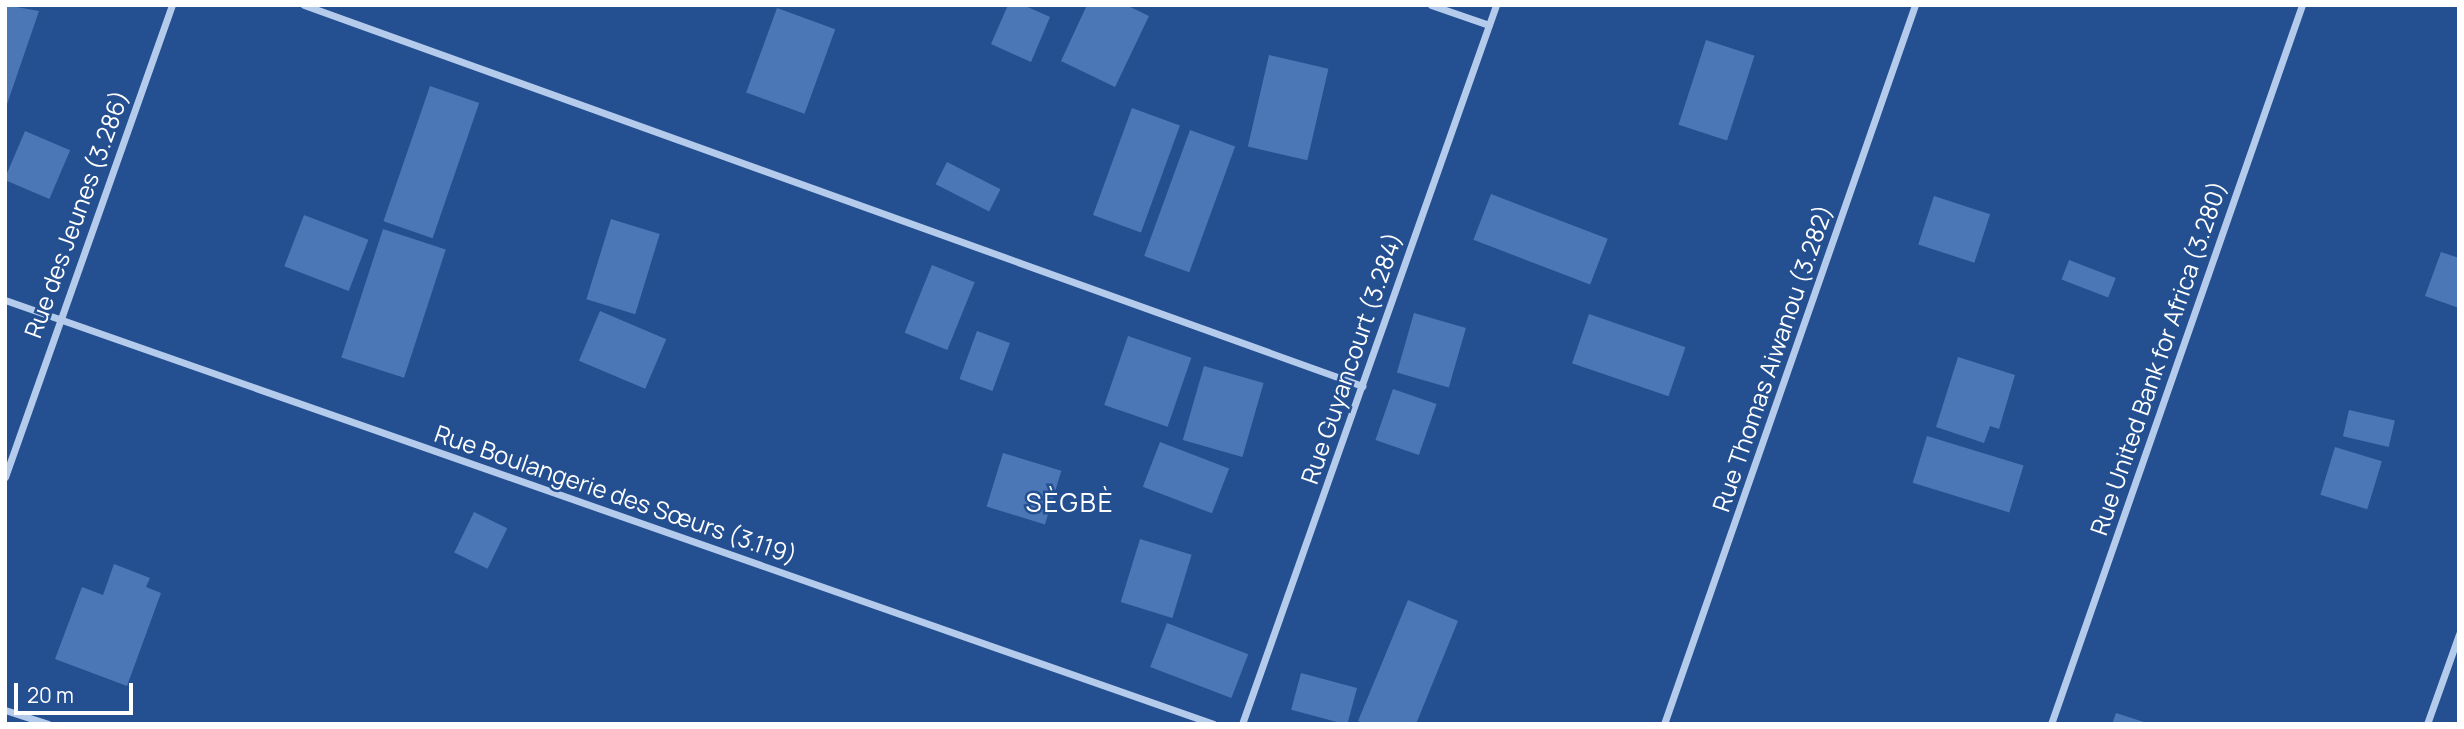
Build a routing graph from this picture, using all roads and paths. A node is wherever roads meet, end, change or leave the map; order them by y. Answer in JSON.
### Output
{"nodes":[{"id":1,"x":172,"y":5,"type":"edge"},
{"id":2,"x":304,"y":5,"type":"edge"},
{"id":3,"x":1431,"y":5,"type":"edge"},
{"id":4,"x":1496,"y":5,"type":"edge"},
{"id":5,"x":1915,"y":5,"type":"edge"},
{"id":6,"x":2301,"y":5,"type":"edge"},
{"id":7,"x":1489,"y":25,"type":"junction"},
{"id":8,"x":5,"y":300,"type":"edge"},
{"id":9,"x":58,"y":318,"type":"junction"},
{"id":10,"x":1362,"y":386,"type":"junction"},
{"id":11,"x":5,"y":477,"type":"edge"},
{"id":12,"x":2459,"y":634,"type":"edge"},
{"id":13,"x":5,"y":710,"type":"edge"},
{"id":14,"x":48,"y":724,"type":"edge"},
{"id":15,"x":1214,"y":724,"type":"edge"},
{"id":16,"x":1242,"y":724,"type":"edge"},
{"id":17,"x":1664,"y":724,"type":"edge"},
{"id":18,"x":2051,"y":724,"type":"edge"},
{"id":19,"x":2427,"y":724,"type":"edge"}],
"edges":[{"from":1,"to":9,"type":"street","name":"Rue des Jeunes (3.286)"},
{"from":2,"to":10,"type":"street"},
{"from":3,"to":7,"type":"street"},
{"from":4,"to":7,"type":"street","name":"Rue Guyancourt (3.284)"},
{"from":5,"to":17,"type":"street","name":"Rue Thomas Aiwanou (3.282)"},
{"from":6,"to":18,"type":"street","name":"Rue United Bank for Africa (3.280)"},
{"from":7,"to":10,"type":"street","name":"Rue Guyancourt (3.284)"},
{"from":8,"to":9,"type":"street","name":"Rue Boulangerie des Sœurs (3.119)"},
{"from":9,"to":11,"type":"street","name":"Rue des Jeunes (3.286)"},
{"from":9,"to":15,"type":"street","name":"Rue Boulangerie des Sœurs (3.119)"},
{"from":10,"to":16,"type":"street","name":"Rue Guyancourt (3.284)"},
{"from":12,"to":19,"type":"street"},
{"from":13,"to":14,"type":"street"}]}
